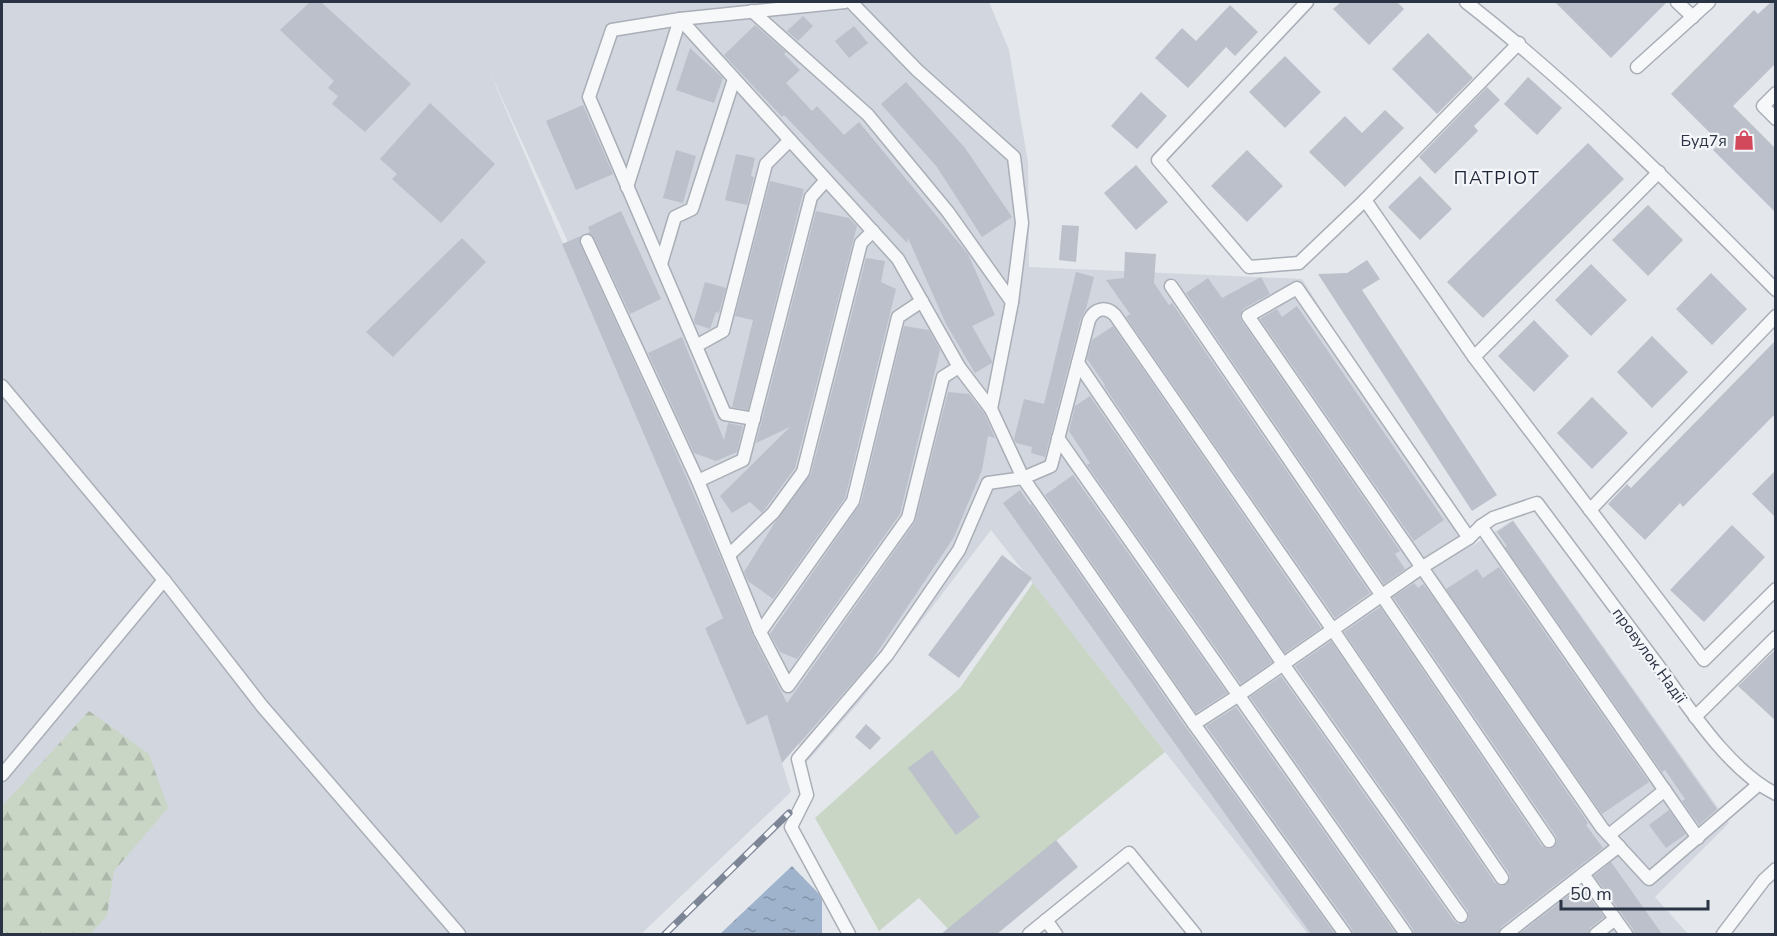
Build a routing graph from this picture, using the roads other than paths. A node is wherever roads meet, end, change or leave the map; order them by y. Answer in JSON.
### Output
{"nodes":[{"id":1,"x":845,"y":2,"type":"edge"},
{"id":2,"x":851,"y":2,"type":"edge"},
{"id":3,"x":1307,"y":2,"type":"edge"},
{"id":4,"x":1466,"y":2,"type":"edge"},
{"id":5,"x":1677,"y":2,"type":"edge"},
{"id":6,"x":1709,"y":2,"type":"edge"},
{"id":7,"x":752,"y":11,"type":"junction"},
{"id":8,"x":1693,"y":17,"type":"junction"},
{"id":9,"x":680,"y":19,"type":"junction"},
{"id":10,"x":1519,"y":43,"type":"junction"},
{"id":11,"x":1637,"y":67,"type":"dead end"},
{"id":12,"x":734,"y":79,"type":"junction"},
{"id":13,"x":1776,"y":93,"type":"edge"},
{"id":14,"x":1776,"y":119,"type":"edge"},
{"id":15,"x":790,"y":140,"type":"junction"},
{"id":16,"x":1659,"y":172,"type":"junction"},
{"id":17,"x":826,"y":180,"type":"junction"},
{"id":18,"x":627,"y":187,"type":"junction"},
{"id":19,"x":1365,"y":200,"type":"junction"},
{"id":20,"x":873,"y":231,"type":"junction"},
{"id":21,"x":587,"y":241,"type":"dead end"},
{"id":22,"x":661,"y":264,"type":"junction"},
{"id":23,"x":1171,"y":286,"type":"dead end"},
{"id":24,"x":1776,"y":290,"type":"edge"},
{"id":25,"x":922,"y":301,"type":"junction"},
{"id":26,"x":1012,"y":302,"type":"junction"},
{"id":27,"x":1776,"y":316,"type":"edge"},
{"id":28,"x":696,"y":346,"type":"junction"},
{"id":29,"x":1474,"y":357,"type":"junction"},
{"id":30,"x":1078,"y":363,"type":"junction"},
{"id":31,"x":959,"y":367,"type":"junction"},
{"id":32,"x":2,"y":386,"type":"edge"},
{"id":33,"x":991,"y":409,"type":"junction"},
{"id":34,"x":754,"y":419,"type":"junction"},
{"id":35,"x":1058,"y":438,"type":"junction"},
{"id":36,"x":1023,"y":478,"type":"junction"},
{"id":37,"x":698,"y":481,"type":"junction"},
{"id":38,"x":1590,"y":510,"type":"junction"},
{"id":39,"x":1481,"y":526,"type":"junction"},
{"id":40,"x":1469,"y":538,"type":"junction"},
{"id":41,"x":729,"y":555,"type":"junction"},
{"id":42,"x":1421,"y":568,"type":"junction"},
{"id":43,"x":164,"y":580,"type":"junction"},
{"id":44,"x":1776,"y":589,"type":"edge"},
{"id":45,"x":1382,"y":595,"type":"junction"},
{"id":46,"x":1333,"y":630,"type":"junction"},
{"id":47,"x":760,"y":632,"type":"junction"},
{"id":48,"x":1776,"y":637,"type":"edge"},
{"id":49,"x":1283,"y":664,"type":"junction"},
{"id":50,"x":1239,"y":695,"type":"junction"},
{"id":51,"x":1695,"y":717,"type":"junction"},
{"id":52,"x":1194,"y":724,"type":"junction"},
{"id":53,"x":2,"y":775,"type":"edge"},
{"id":54,"x":1758,"y":785,"type":"junction"},
{"id":55,"x":1665,"y":790,"type":"junction"},
{"id":56,"x":1776,"y":794,"type":"edge"},
{"id":57,"x":1609,"y":835,"type":"junction"},
{"id":58,"x":1698,"y":838,"type":"junction"},
{"id":59,"x":1549,"y":841,"type":"dead end"},
{"id":60,"x":1619,"y":846,"type":"junction"},
{"id":61,"x":1776,"y":869,"type":"edge"},
{"id":62,"x":1583,"y":874,"type":"junction"},
{"id":63,"x":1502,"y":878,"type":"dead end"},
{"id":64,"x":1461,"y":916,"type":"dead end"},
{"id":65,"x":1615,"y":918,"type":"junction"},
{"id":66,"x":1046,"y":920,"type":"junction"},
{"id":67,"x":459,"y":934,"type":"edge"},
{"id":68,"x":849,"y":934,"type":"edge"},
{"id":69,"x":1029,"y":934,"type":"edge"},
{"id":70,"x":1056,"y":934,"type":"edge"},
{"id":71,"x":1195,"y":934,"type":"edge"},
{"id":72,"x":1345,"y":934,"type":"edge"},
{"id":73,"x":1406,"y":934,"type":"edge"},
{"id":74,"x":1506,"y":934,"type":"edge"},
{"id":75,"x":1596,"y":934,"type":"edge"},
{"id":76,"x":1626,"y":934,"type":"edge"},
{"id":77,"x":1723,"y":934,"type":"edge"}],
"edges":[{"from":1,"to":7,"type":"lane"},
{"from":2,"to":26,"type":"lane"},
{"from":3,"to":19,"type":"lane"},
{"from":4,"to":10,"type":"lane"},
{"from":5,"to":8,"type":"lane"},
{"from":6,"to":8,"type":"lane"},
{"from":7,"to":9,"type":"lane"},
{"from":7,"to":26,"type":"lane"},
{"from":8,"to":11,"type":"lane"},
{"from":9,"to":12,"type":"lane"},
{"from":9,"to":18,"type":"lane"},
{"from":9,"to":18,"type":"lane"},
{"from":10,"to":16,"type":"lane"},
{"from":10,"to":19,"type":"lane"},
{"from":12,"to":15,"type":"lane"},
{"from":12,"to":22,"type":"lane"},
{"from":13,"to":14,"type":"lane"},
{"from":15,"to":17,"type":"lane"},
{"from":15,"to":28,"type":"lane"},
{"from":16,"to":24,"type":"lane"},
{"from":16,"to":29,"type":"lane"},
{"from":17,"to":20,"type":"lane"},
{"from":17,"to":34,"type":"lane"},
{"from":18,"to":22,"type":"lane"},
{"from":19,"to":29,"type":"lane"},
{"from":20,"to":25,"type":"lane"},
{"from":20,"to":41,"type":"lane"},
{"from":21,"to":37,"type":"lane"},
{"from":22,"to":28,"type":"lane"},
{"from":23,"to":45,"type":"lane"},
{"from":25,"to":31,"type":"lane"},
{"from":25,"to":47,"type":"lane"},
{"from":26,"to":33,"type":"lane"},
{"from":27,"to":38,"type":"lane"},
{"from":28,"to":34,"type":"lane"},
{"from":29,"to":38,"type":"lane"},
{"from":30,"to":35,"type":"lane"},
{"from":30,"to":46,"type":"lane"},
{"from":30,"to":49,"type":"lane"},
{"from":31,"to":33,"type":"lane"},
{"from":31,"to":47,"type":"lane"},
{"from":32,"to":43,"type":"lane"},
{"from":33,"to":36,"type":"lane"},
{"from":34,"to":37,"type":"lane"},
{"from":35,"to":36,"type":"lane"},
{"from":35,"to":50,"type":"lane"},
{"from":36,"to":52,"type":"lane"},
{"from":36,"to":68,"type":"lane"},
{"from":37,"to":41,"type":"lane"},
{"from":38,"to":44,"type":"lane"},
{"from":39,"to":40,"type":"lane"},
{"from":39,"to":51,"type":"lane","name":"провулок Надії"},
{"from":39,"to":55,"type":"lane"},
{"from":40,"to":42,"type":"lane"},
{"from":40,"to":42,"type":"lane"},
{"from":41,"to":47,"type":"lane"},
{"from":42,"to":45,"type":"lane"},
{"from":42,"to":57,"type":"lane"},
{"from":43,"to":53,"type":"lane"},
{"from":43,"to":67,"type":"lane"},
{"from":45,"to":46,"type":"lane"},
{"from":45,"to":59,"type":"lane"},
{"from":46,"to":49,"type":"lane"},
{"from":46,"to":63,"type":"lane"},
{"from":48,"to":51,"type":"lane"},
{"from":49,"to":50,"type":"lane"},
{"from":49,"to":64,"type":"lane"},
{"from":50,"to":52,"type":"lane"},
{"from":50,"to":73,"type":"lane"},
{"from":51,"to":54,"type":"lane","name":"провулок Надії"},
{"from":52,"to":72,"type":"lane"},
{"from":54,"to":56,"type":"lane","name":"провулок Надії"},
{"from":54,"to":58,"type":"lane"},
{"from":55,"to":57,"type":"lane"},
{"from":55,"to":58,"type":"lane"},
{"from":57,"to":60,"type":"lane"},
{"from":58,"to":60,"type":"lane"},
{"from":60,"to":62,"type":"lane"},
{"from":61,"to":77,"type":"lane"},
{"from":62,"to":65,"type":"lane"},
{"from":62,"to":74,"type":"lane"},
{"from":65,"to":75,"type":"lane"},
{"from":65,"to":76,"type":"lane"},
{"from":66,"to":69,"type":"lane"},
{"from":66,"to":70,"type":"lane"},
{"from":66,"to":71,"type":"lane"}]}
